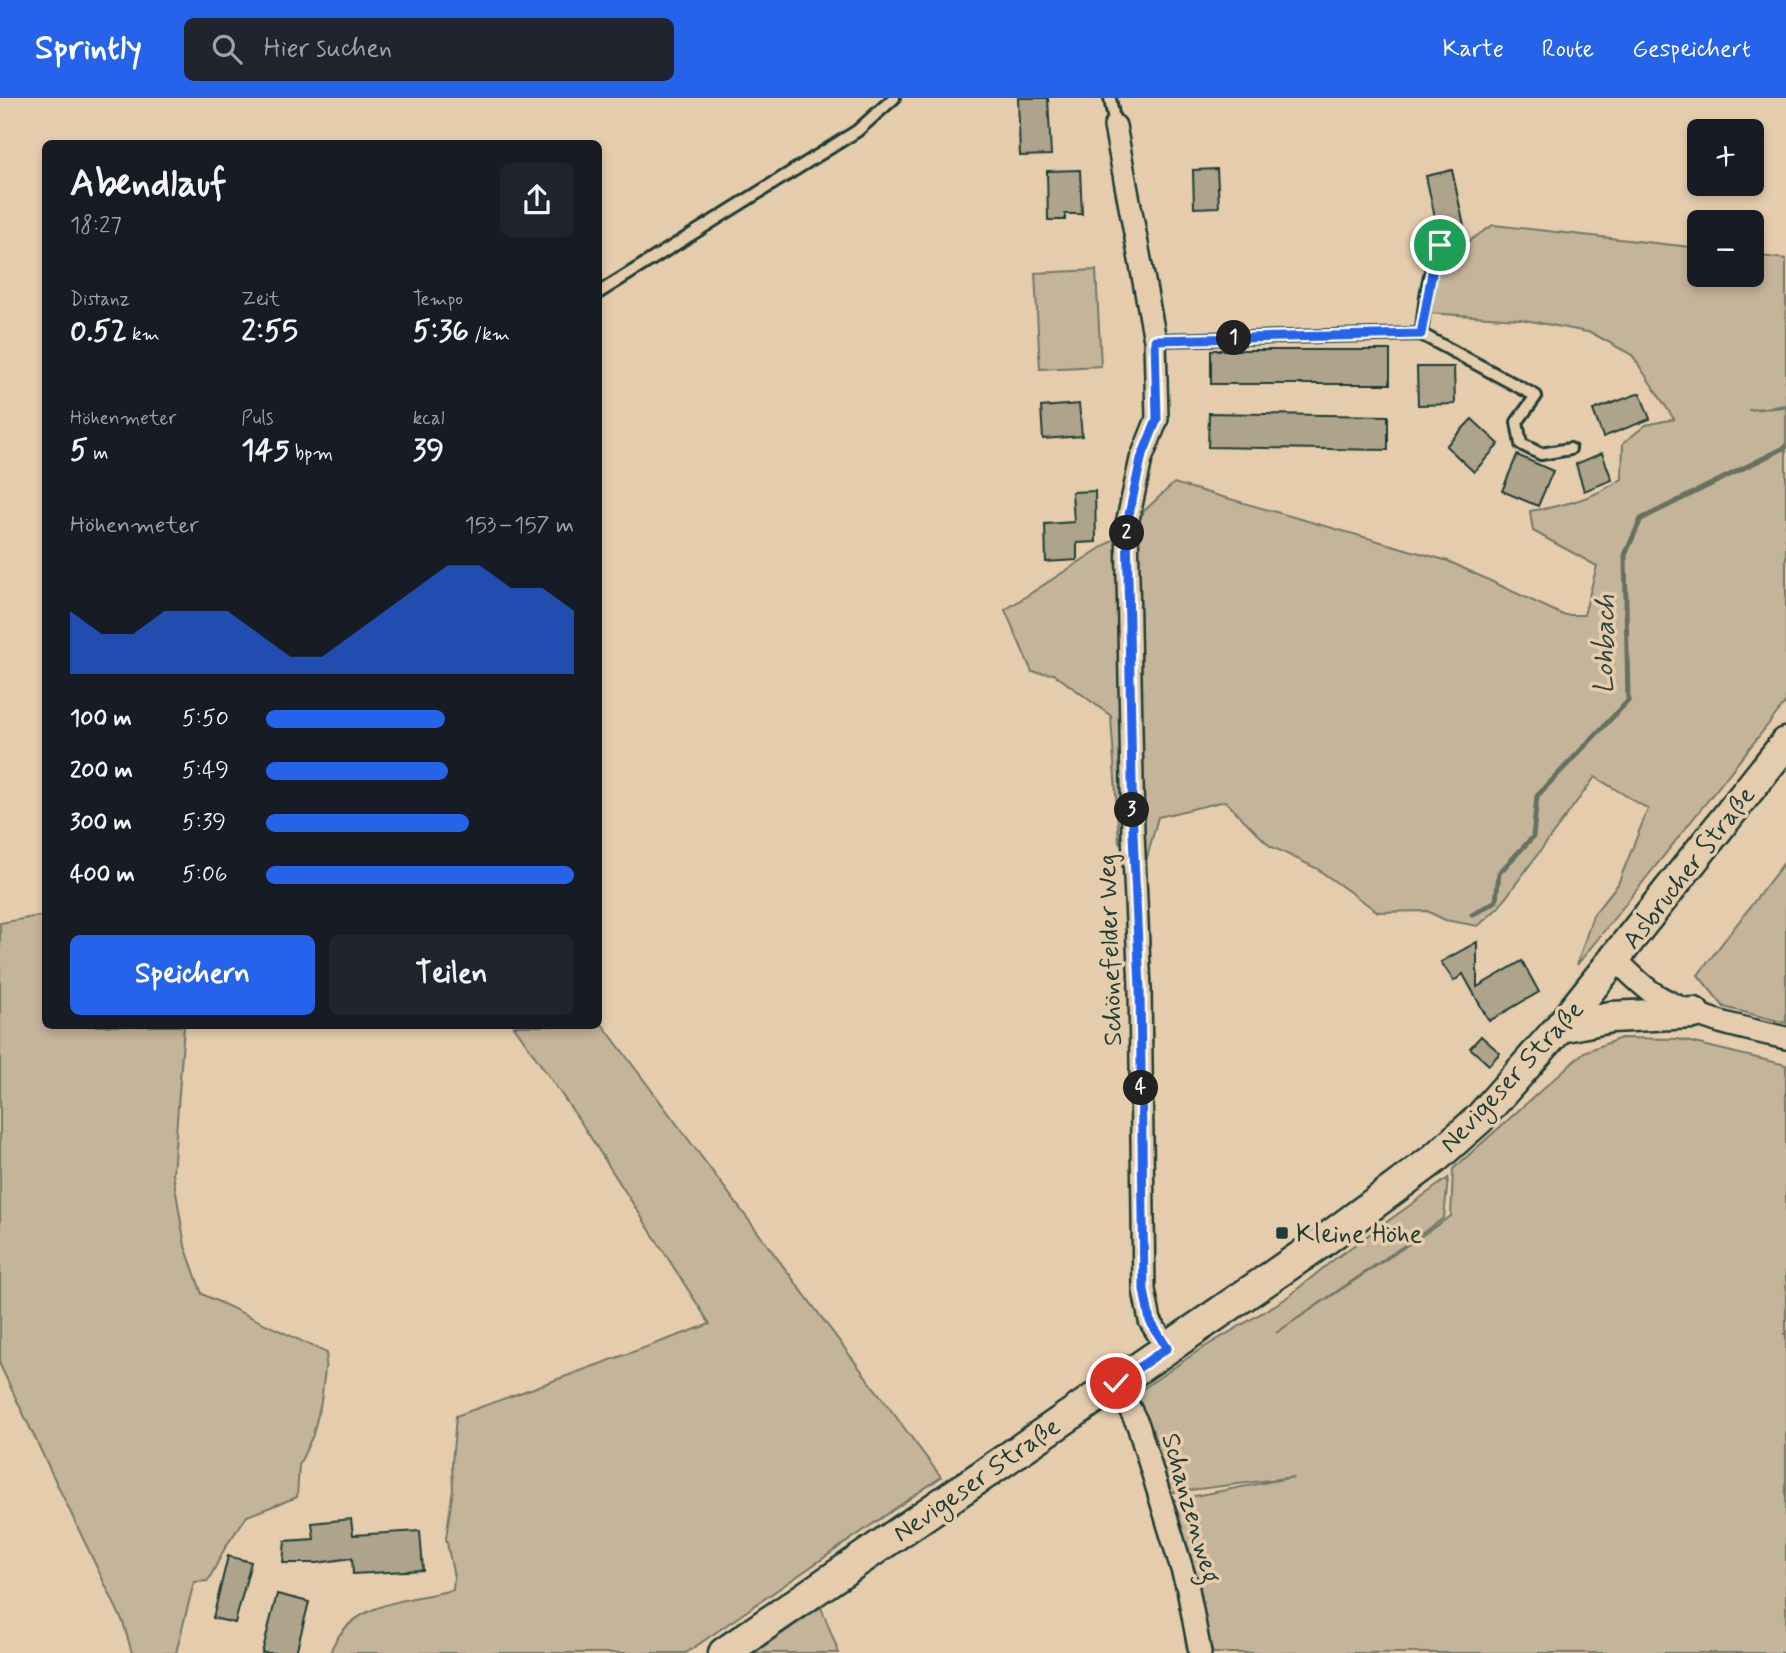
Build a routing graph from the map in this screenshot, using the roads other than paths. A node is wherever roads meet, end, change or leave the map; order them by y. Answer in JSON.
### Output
{"nodes":[{"id":1,"x":894,"y":98,"type":"edge"},
{"id":2,"x":1110,"y":98,"type":"edge"},
{"id":3,"x":1115,"y":125,"type":"joint"},
{"id":4,"x":1451,"y":237,"type":"dead end"},
{"id":5,"x":602,"y":291,"type":"edge"},
{"id":6,"x":1421,"y":334,"type":"junction"},
{"id":7,"x":1155,"y":340,"type":"junction"},
{"id":8,"x":1570,"y":449,"type":"dead end"},
{"id":9,"x":1786,"y":743,"type":"edge"},
{"id":10,"x":1615,"y":959,"type":"junction"},
{"id":11,"x":1694,"y":1013,"type":"junction"},
{"id":12,"x":1560,"y":1027,"type":"junction"},
{"id":13,"x":1786,"y":1038,"type":"edge"},
{"id":14,"x":1167,"y":1348,"type":"junction"},
{"id":15,"x":1116,"y":1383,"type":"junction"},
{"id":16,"x":724,"y":1653,"type":"edge"},
{"id":17,"x":1199,"y":1653,"type":"edge"}],
"edges":[{"from":1,"to":5,"type":"lane"},
{"from":2,"to":3,"type":"lane","name":"Schönefelder Weg"},
{"from":3,"to":7,"type":"street","name":"Schönefelder Weg"},
{"from":4,"to":6,"type":"lane"},
{"from":6,"to":7,"type":"lane"},
{"from":6,"to":8,"type":"lane"},
{"from":7,"to":14,"type":"street","name":"Schönefelder Weg"},
{"from":9,"to":10,"type":"main road","name":"Asbrucher Straße"},
{"from":10,"to":11,"type":"street"},
{"from":10,"to":12,"type":"main road","name":"Nevigeser Straße"},
{"from":11,"to":12,"type":"main road"},
{"from":11,"to":13,"type":"street"},
{"from":12,"to":14,"type":"main road","name":"Nevigeser Straße"},
{"from":14,"to":15,"type":"main road","name":"Nevigeser Straße"},
{"from":15,"to":16,"type":"main road","name":"Nevigeser Straße"},
{"from":15,"to":17,"type":"street","name":"Schanzenweg"}]}
